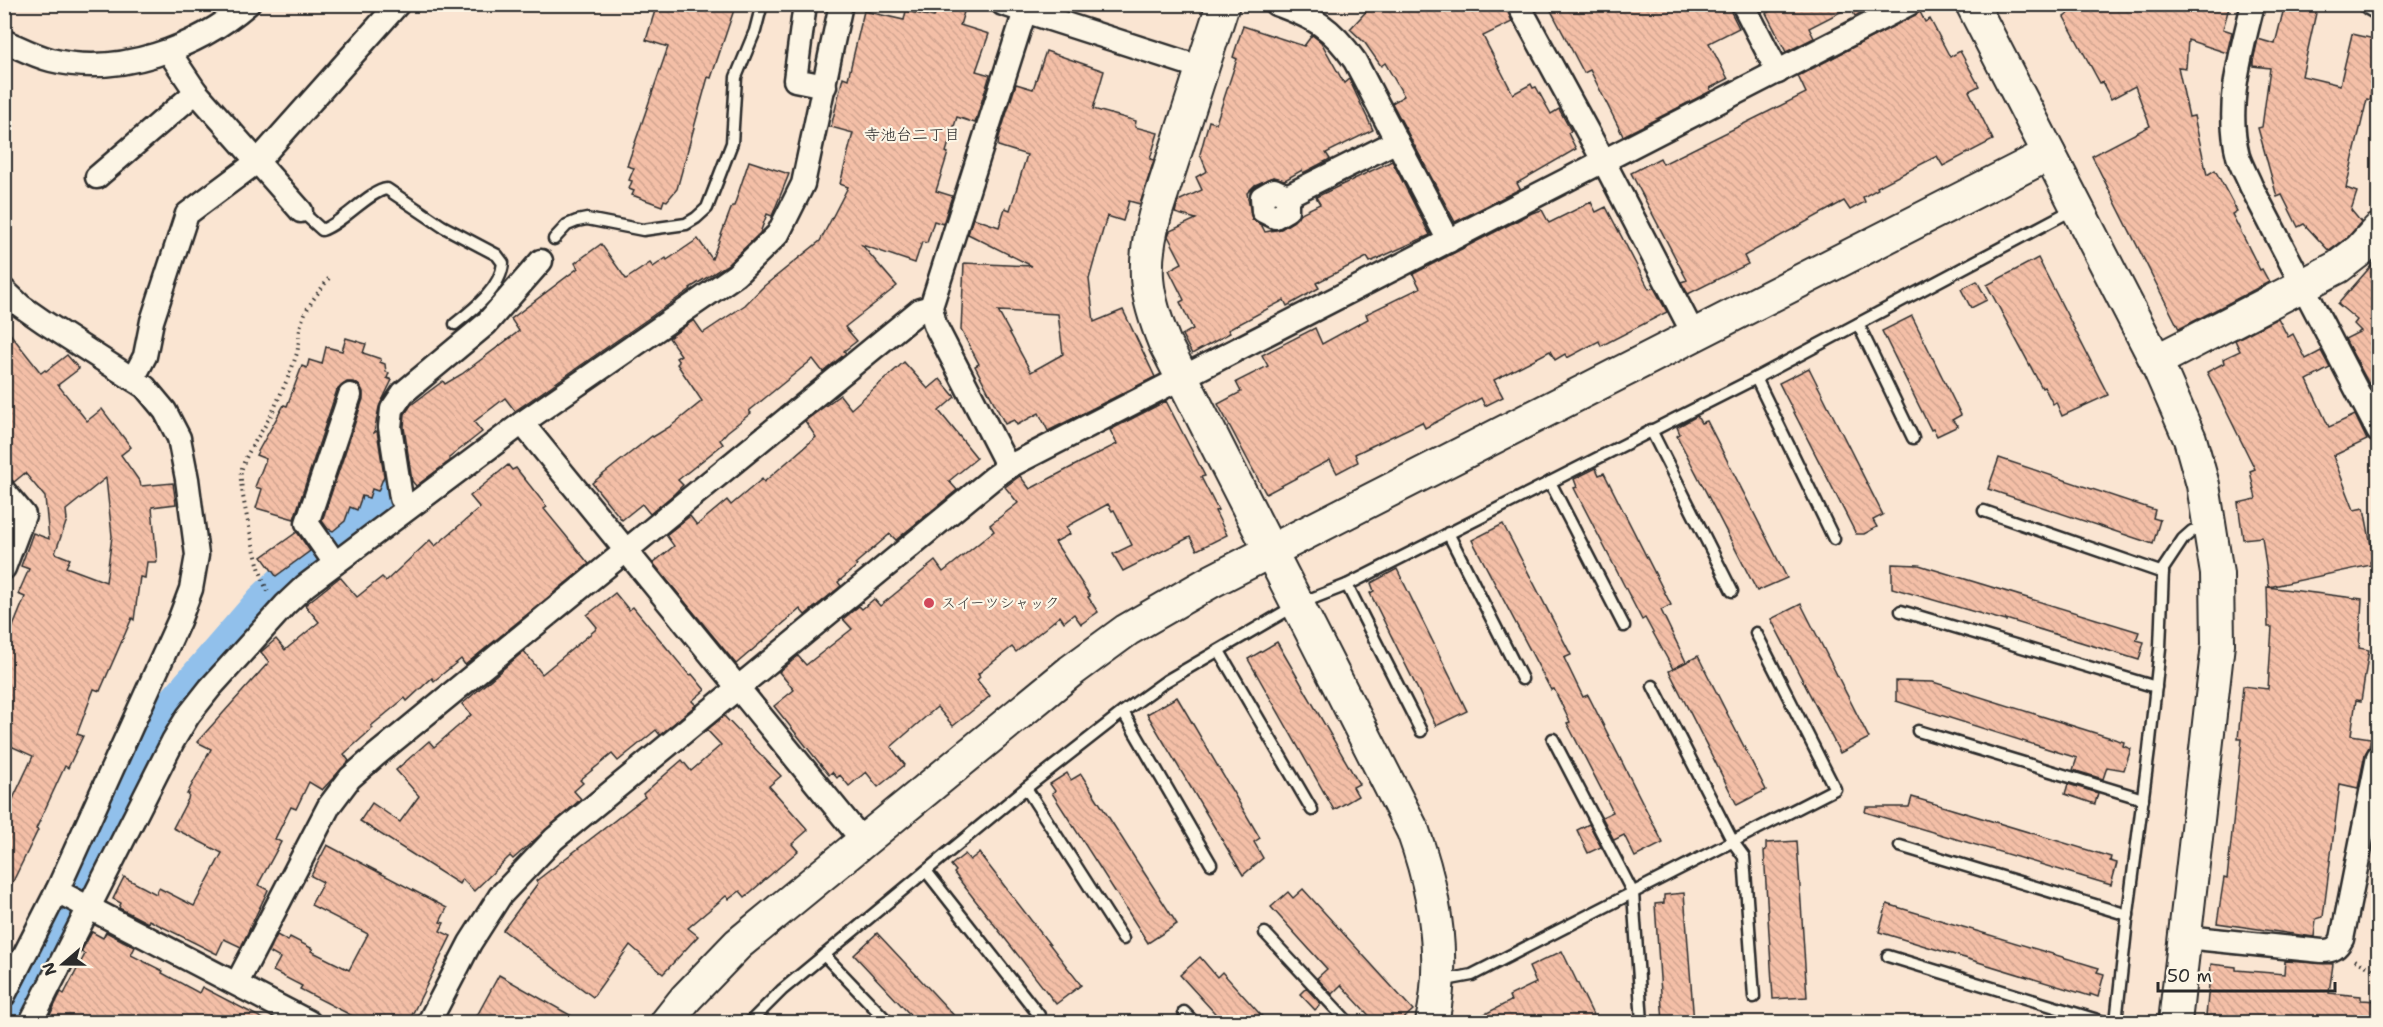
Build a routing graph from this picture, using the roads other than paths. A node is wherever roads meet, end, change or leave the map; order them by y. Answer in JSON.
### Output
{"nodes":[{"id":1,"x":248,"y":4,"type":"edge"},
{"id":2,"x":398,"y":4,"type":"edge"},
{"id":3,"x":762,"y":4,"type":"edge"},
{"id":4,"x":806,"y":4,"type":"edge"},
{"id":5,"x":841,"y":4,"type":"edge"},
{"id":6,"x":1003,"y":4,"type":"edge"},
{"id":7,"x":1223,"y":4,"type":"edge"},
{"id":8,"x":1276,"y":4,"type":"edge"},
{"id":9,"x":1518,"y":4,"type":"edge"},
{"id":10,"x":1743,"y":4,"type":"edge"},
{"id":11,"x":1910,"y":4,"type":"edge"},
{"id":12,"x":1972,"y":4,"type":"edge"},
{"id":13,"x":2253,"y":4,"type":"edge"},
{"id":14,"x":2371,"y":4,"type":"edge"},
{"id":15,"x":2379,"y":8,"type":"edge"},
{"id":16,"x":1025,"y":11,"type":"junction"},
{"id":17,"x":4,"y":41,"type":"edge"},
{"id":18,"x":169,"y":52,"type":"junction"},
{"id":19,"x":1202,"y":68,"type":"junction"},
{"id":20,"x":1778,"y":72,"type":"junction"},
{"id":21,"x":825,"y":86,"type":"junction"},
{"id":22,"x":196,"y":92,"type":"junction"},
{"id":23,"x":1397,"y":141,"type":"junction"},
{"id":24,"x":2049,"y":154,"type":"junction"},
{"id":25,"x":258,"y":161,"type":"junction"},
{"id":26,"x":1604,"y":162,"type":"junction"},
{"id":27,"x":97,"y":177,"type":"dead end"},
{"id":28,"x":1287,"y":196,"type":"dead end"},
{"id":29,"x":2077,"y":207,"type":"junction"},
{"id":30,"x":302,"y":211,"type":"joint"},
{"id":31,"x":2379,"y":230,"type":"edge"},
{"id":32,"x":554,"y":239,"type":"dead end"},
{"id":33,"x":1449,"y":242,"type":"junction"},
{"id":34,"x":540,"y":261,"type":"dead end"},
{"id":35,"x":2303,"y":285,"type":"junction"},
{"id":36,"x":4,"y":290,"type":"edge"},
{"id":37,"x":931,"y":307,"type":"junction"},
{"id":38,"x":455,"y":324,"type":"dead end"},
{"id":39,"x":1858,"y":324,"type":"junction"},
{"id":40,"x":1694,"y":335,"type":"junction"},
{"id":41,"x":2156,"y":361,"type":"junction"},
{"id":42,"x":1182,"y":378,"type":"junction"},
{"id":43,"x":1756,"y":378,"type":"junction"},
{"id":44,"x":134,"y":379,"type":"junction"},
{"id":45,"x":350,"y":396,"type":"dead end"},
{"id":46,"x":522,"y":423,"type":"junction"},
{"id":47,"x":1652,"y":430,"type":"junction"},
{"id":48,"x":2379,"y":431,"type":"edge"},
{"id":49,"x":1913,"y":438,"type":"dead end"},
{"id":50,"x":1008,"y":467,"type":"junction"},
{"id":51,"x":1550,"y":482,"type":"junction"},
{"id":52,"x":4,"y":491,"type":"edge"},
{"id":53,"x":409,"y":507,"type":"junction"},
{"id":54,"x":1984,"y":511,"type":"dead end"},
{"id":55,"x":2211,"y":527,"type":"junction"},
{"id":56,"x":1448,"y":533,"type":"junction"},
{"id":57,"x":1834,"y":539,"type":"dead end"},
{"id":58,"x":626,"y":550,"type":"junction"},
{"id":59,"x":1271,"y":551,"type":"junction"},
{"id":60,"x":335,"y":563,"type":"junction"},
{"id":61,"x":4,"y":568,"type":"edge"},
{"id":62,"x":2163,"y":573,"type":"junction"},
{"id":63,"x":1347,"y":585,"type":"junction"},
{"id":64,"x":1732,"y":591,"type":"dead end"},
{"id":65,"x":1298,"y":604,"type":"junction"},
{"id":66,"x":1901,"y":611,"type":"dead end"},
{"id":67,"x":1624,"y":626,"type":"dead end"},
{"id":68,"x":1756,"y":633,"type":"dead end"},
{"id":69,"x":1219,"y":651,"type":"junction"},
{"id":70,"x":1522,"y":678,"type":"dead end"},
{"id":71,"x":1653,"y":686,"type":"dead end"},
{"id":72,"x":738,"y":687,"type":"junction"},
{"id":73,"x":2156,"y":687,"type":"junction"},
{"id":74,"x":1123,"y":712,"type":"junction"},
{"id":75,"x":1421,"y":731,"type":"dead end"},
{"id":76,"x":1917,"y":731,"type":"dead end"},
{"id":77,"x":1554,"y":739,"type":"dead end"},
{"id":78,"x":2379,"y":757,"type":"edge"},
{"id":79,"x":1026,"y":788,"type":"junction"},
{"id":80,"x":2143,"y":799,"type":"junction"},
{"id":81,"x":1312,"y":810,"type":"dead end"},
{"id":82,"x":863,"y":841,"type":"junction"},
{"id":83,"x":1733,"y":842,"type":"junction"},
{"id":84,"x":1900,"y":846,"type":"dead end"},
{"id":85,"x":1211,"y":864,"type":"dead end"},
{"id":86,"x":926,"y":872,"type":"junction"},
{"id":87,"x":1633,"y":893,"type":"junction"},
{"id":88,"x":73,"y":899,"type":"junction"},
{"id":89,"x":2128,"y":915,"type":"junction"},
{"id":90,"x":1265,"y":933,"type":"dead end"},
{"id":91,"x":2185,"y":937,"type":"junction"},
{"id":92,"x":1123,"y":939,"type":"dead end"},
{"id":93,"x":824,"y":955,"type":"junction"},
{"id":94,"x":1888,"y":956,"type":"dead end"},
{"id":95,"x":1437,"y":981,"type":"junction"},
{"id":96,"x":237,"y":983,"type":"junction"},
{"id":97,"x":4,"y":995,"type":"edge"},
{"id":98,"x":1754,"y":997,"type":"dead end"},
{"id":99,"x":1184,"y":1012,"type":"dead end"},
{"id":100,"x":1039,"y":1015,"type":"dead end"},
{"id":101,"x":31,"y":1023,"type":"edge"},
{"id":102,"x":309,"y":1023,"type":"edge"},
{"id":103,"x":429,"y":1023,"type":"edge"},
{"id":104,"x":667,"y":1023,"type":"edge"},
{"id":105,"x":750,"y":1023,"type":"edge"},
{"id":106,"x":888,"y":1023,"type":"edge"},
{"id":107,"x":1194,"y":1023,"type":"edge"},
{"id":108,"x":1348,"y":1023,"type":"edge"},
{"id":109,"x":1432,"y":1023,"type":"edge"},
{"id":110,"x":1642,"y":1023,"type":"edge"},
{"id":111,"x":2104,"y":1023,"type":"edge"},
{"id":112,"x":2116,"y":1023,"type":"edge"},
{"id":113,"x":2175,"y":1023,"type":"edge"}],
"edges":[{"from":1,"to":18,"type":"street"},
{"from":2,"to":25,"type":"street"},
{"from":3,"to":32,"type":"lane"},
{"from":4,"to":21,"type":"street"},
{"from":5,"to":21,"type":"street"},
{"from":6,"to":16,"type":"street"},
{"from":7,"to":19,"type":"street"},
{"from":8,"to":23,"type":"street"},
{"from":9,"to":26,"type":"street"},
{"from":10,"to":20,"type":"street"},
{"from":11,"to":20,"type":"street"},
{"from":12,"to":24,"type":"street"},
{"from":13,"to":35,"type":"street"},
{"from":14,"to":15,"type":"street"},
{"from":16,"to":19,"type":"street"},
{"from":16,"to":37,"type":"street"},
{"from":17,"to":18,"type":"street"},
{"from":18,"to":22,"type":"street"},
{"from":19,"to":42,"type":"street"},
{"from":20,"to":26,"type":"street"},
{"from":21,"to":46,"type":"street"},
{"from":22,"to":25,"type":"street"},
{"from":22,"to":27,"type":"street"},
{"from":23,"to":28,"type":"street"},
{"from":23,"to":33,"type":"street"},
{"from":24,"to":29,"type":"street"},
{"from":24,"to":40,"type":"street"},
{"from":25,"to":30,"type":"street"},
{"from":25,"to":44,"type":"street"},
{"from":26,"to":33,"type":"street"},
{"from":26,"to":40,"type":"street"},
{"from":29,"to":39,"type":"lane"},
{"from":29,"to":41,"type":"street"},
{"from":30,"to":38,"type":"lane"},
{"from":31,"to":35,"type":"street"},
{"from":33,"to":42,"type":"street"},
{"from":34,"to":53,"type":"street"},
{"from":35,"to":41,"type":"street"},
{"from":35,"to":48,"type":"street"},
{"from":36,"to":44,"type":"street"},
{"from":37,"to":50,"type":"street"},
{"from":37,"to":58,"type":"street"},
{"from":39,"to":43,"type":"lane"},
{"from":39,"to":49,"type":"lane"},
{"from":40,"to":59,"type":"street"},
{"from":41,"to":55,"type":"street"},
{"from":42,"to":50,"type":"street"},
{"from":42,"to":59,"type":"street"},
{"from":43,"to":47,"type":"lane"},
{"from":43,"to":57,"type":"lane"},
{"from":44,"to":88,"type":"street"},
{"from":45,"to":60,"type":"street"},
{"from":46,"to":53,"type":"street"},
{"from":46,"to":58,"type":"street"},
{"from":47,"to":51,"type":"lane"},
{"from":47,"to":64,"type":"lane"},
{"from":50,"to":72,"type":"street"},
{"from":51,"to":56,"type":"lane"},
{"from":51,"to":67,"type":"lane"},
{"from":52,"to":61,"type":"street"},
{"from":53,"to":60,"type":"street"},
{"from":54,"to":62,"type":"lane"},
{"from":55,"to":62,"type":"lane"},
{"from":55,"to":91,"type":"street"},
{"from":56,"to":63,"type":"lane"},
{"from":56,"to":70,"type":"lane"},
{"from":58,"to":72,"type":"street"},
{"from":58,"to":96,"type":"street"},
{"from":59,"to":65,"type":"street"},
{"from":59,"to":82,"type":"street"},
{"from":60,"to":88,"type":"street"},
{"from":62,"to":73,"type":"lane"},
{"from":63,"to":65,"type":"lane"},
{"from":63,"to":75,"type":"lane"},
{"from":65,"to":69,"type":"lane"},
{"from":65,"to":95,"type":"street"},
{"from":66,"to":73,"type":"lane"},
{"from":68,"to":83,"type":"lane"},
{"from":69,"to":74,"type":"lane"},
{"from":69,"to":81,"type":"lane"},
{"from":71,"to":83,"type":"lane"},
{"from":72,"to":82,"type":"street"},
{"from":72,"to":103,"type":"street"},
{"from":73,"to":80,"type":"lane"},
{"from":74,"to":79,"type":"lane"},
{"from":74,"to":85,"type":"lane"},
{"from":76,"to":80,"type":"lane"},
{"from":77,"to":87,"type":"lane"},
{"from":78,"to":91,"type":"street"},
{"from":79,"to":86,"type":"lane"},
{"from":79,"to":92,"type":"lane"},
{"from":80,"to":89,"type":"lane"},
{"from":82,"to":104,"type":"street"},
{"from":83,"to":87,"type":"lane"},
{"from":83,"to":98,"type":"lane"},
{"from":84,"to":89,"type":"lane"},
{"from":86,"to":93,"type":"lane"},
{"from":86,"to":100,"type":"lane"},
{"from":87,"to":95,"type":"lane"},
{"from":87,"to":110,"type":"lane"},
{"from":88,"to":96,"type":"street"},
{"from":88,"to":97,"type":"street"},
{"from":88,"to":101,"type":"street"},
{"from":89,"to":112,"type":"lane"},
{"from":90,"to":108,"type":"lane"},
{"from":91,"to":113,"type":"street"},
{"from":93,"to":105,"type":"lane"},
{"from":93,"to":106,"type":"lane"},
{"from":94,"to":111,"type":"lane"},
{"from":95,"to":109,"type":"street"},
{"from":96,"to":102,"type":"street"},
{"from":99,"to":107,"type":"lane"}]}
